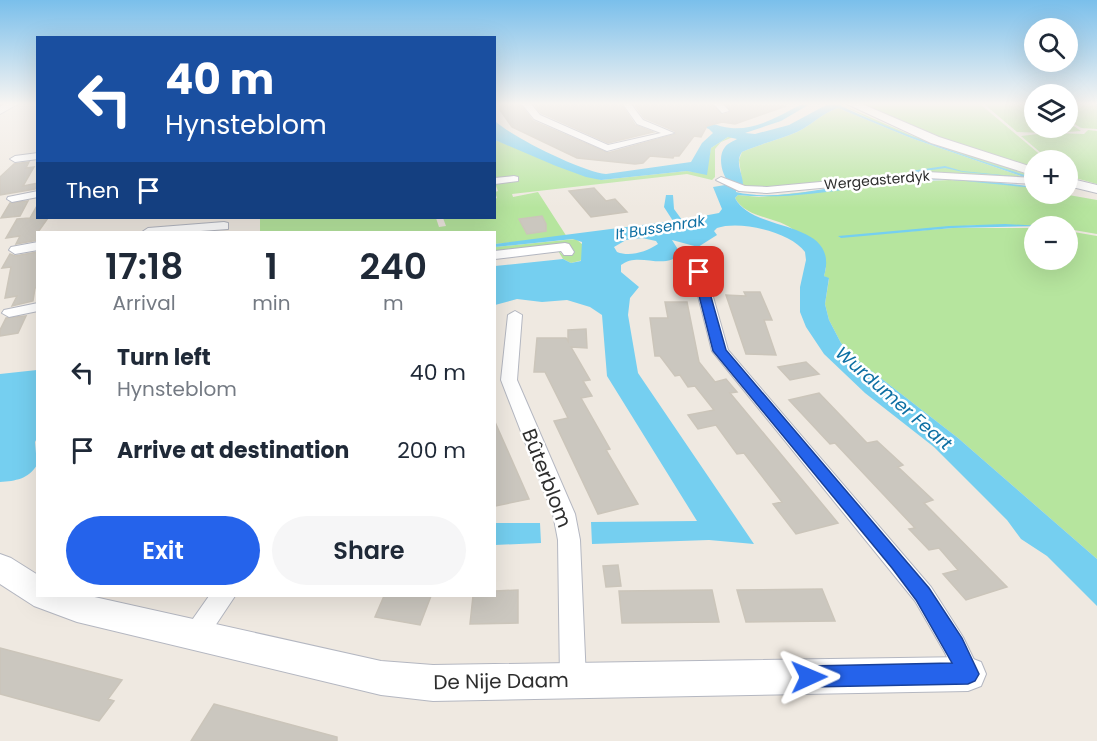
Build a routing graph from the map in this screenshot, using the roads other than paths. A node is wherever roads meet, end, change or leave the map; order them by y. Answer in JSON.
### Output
{"nodes":[{"id":1,"x":586,"y":139,"type":"edge"},
{"id":2,"x":646,"y":139,"type":"edge"},
{"id":3,"x":932,"y":139,"type":"edge"},
{"id":4,"x":36,"y":156,"type":"edge"},
{"id":5,"x":15,"y":159,"type":"dead end"},
{"id":6,"x":1024,"y":168,"type":"edge"},
{"id":7,"x":514,"y":179,"type":"dead end"},
{"id":8,"x":1024,"y":180,"type":"edge"},
{"id":9,"x":496,"y":181,"type":"edge"},
{"id":10,"x":729,"y":184,"type":"dead end"},
{"id":11,"x":1078,"y":184,"type":"edge"},
{"id":12,"x":1097,"y":189,"type":"edge"},
{"id":13,"x":36,"y":194,"type":"edge"},
{"id":14,"x":12,"y":199,"type":"dead end"},
{"id":15,"x":224,"y":225,"type":"edge"},
{"id":16,"x":159,"y":231,"type":"edge"},
{"id":17,"x":36,"y":246,"type":"edge"},
{"id":18,"x":15,"y":250,"type":"dead end"},
{"id":19,"x":568,"y":252,"type":"dead end"},
{"id":20,"x":496,"y":255,"type":"edge"},
{"id":21,"x":699,"y":272,"type":"dead end"},
{"id":22,"x":36,"y":307,"type":"edge"},
{"id":23,"x":9,"y":313,"type":"dead end"},
{"id":24,"x":515,"y":315,"type":"dead end"},
{"id":25,"x":0,"y":567,"type":"edge"},
{"id":26,"x":36,"y":591,"type":"edge"},
{"id":27,"x":48,"y":597,"type":"edge"},
{"id":28,"x":222,"y":597,"type":"edge"},
{"id":29,"x":196,"y":633,"type":"junction"},
{"id":30,"x":968,"y":674,"type":"joint"},
{"id":31,"x":573,"y":680,"type":"junction"}],
"edges":[{"from":1,"to":2,"type":"street"},
{"from":3,"to":6,"type":"street"},
{"from":4,"to":5,"type":"street"},
{"from":7,"to":9,"type":"street"},
{"from":8,"to":10,"type":"street","name":"Wergeasterdyk"},
{"from":11,"to":12,"type":"street"},
{"from":13,"to":14,"type":"street"},
{"from":15,"to":16,"type":"street"},
{"from":17,"to":18,"type":"street"},
{"from":19,"to":20,"type":"street"},
{"from":21,"to":30,"type":"street"},
{"from":22,"to":23,"type":"street"},
{"from":24,"to":31,"type":"street","name":"Bûterblom"},
{"from":25,"to":26,"type":"street"},
{"from":27,"to":29,"type":"street","name":"De Nije Daam"},
{"from":28,"to":29,"type":"street"},
{"from":29,"to":31,"type":"street","name":"De Nije Daam"},
{"from":30,"to":31,"type":"street","name":"De Nije Daam"}]}
